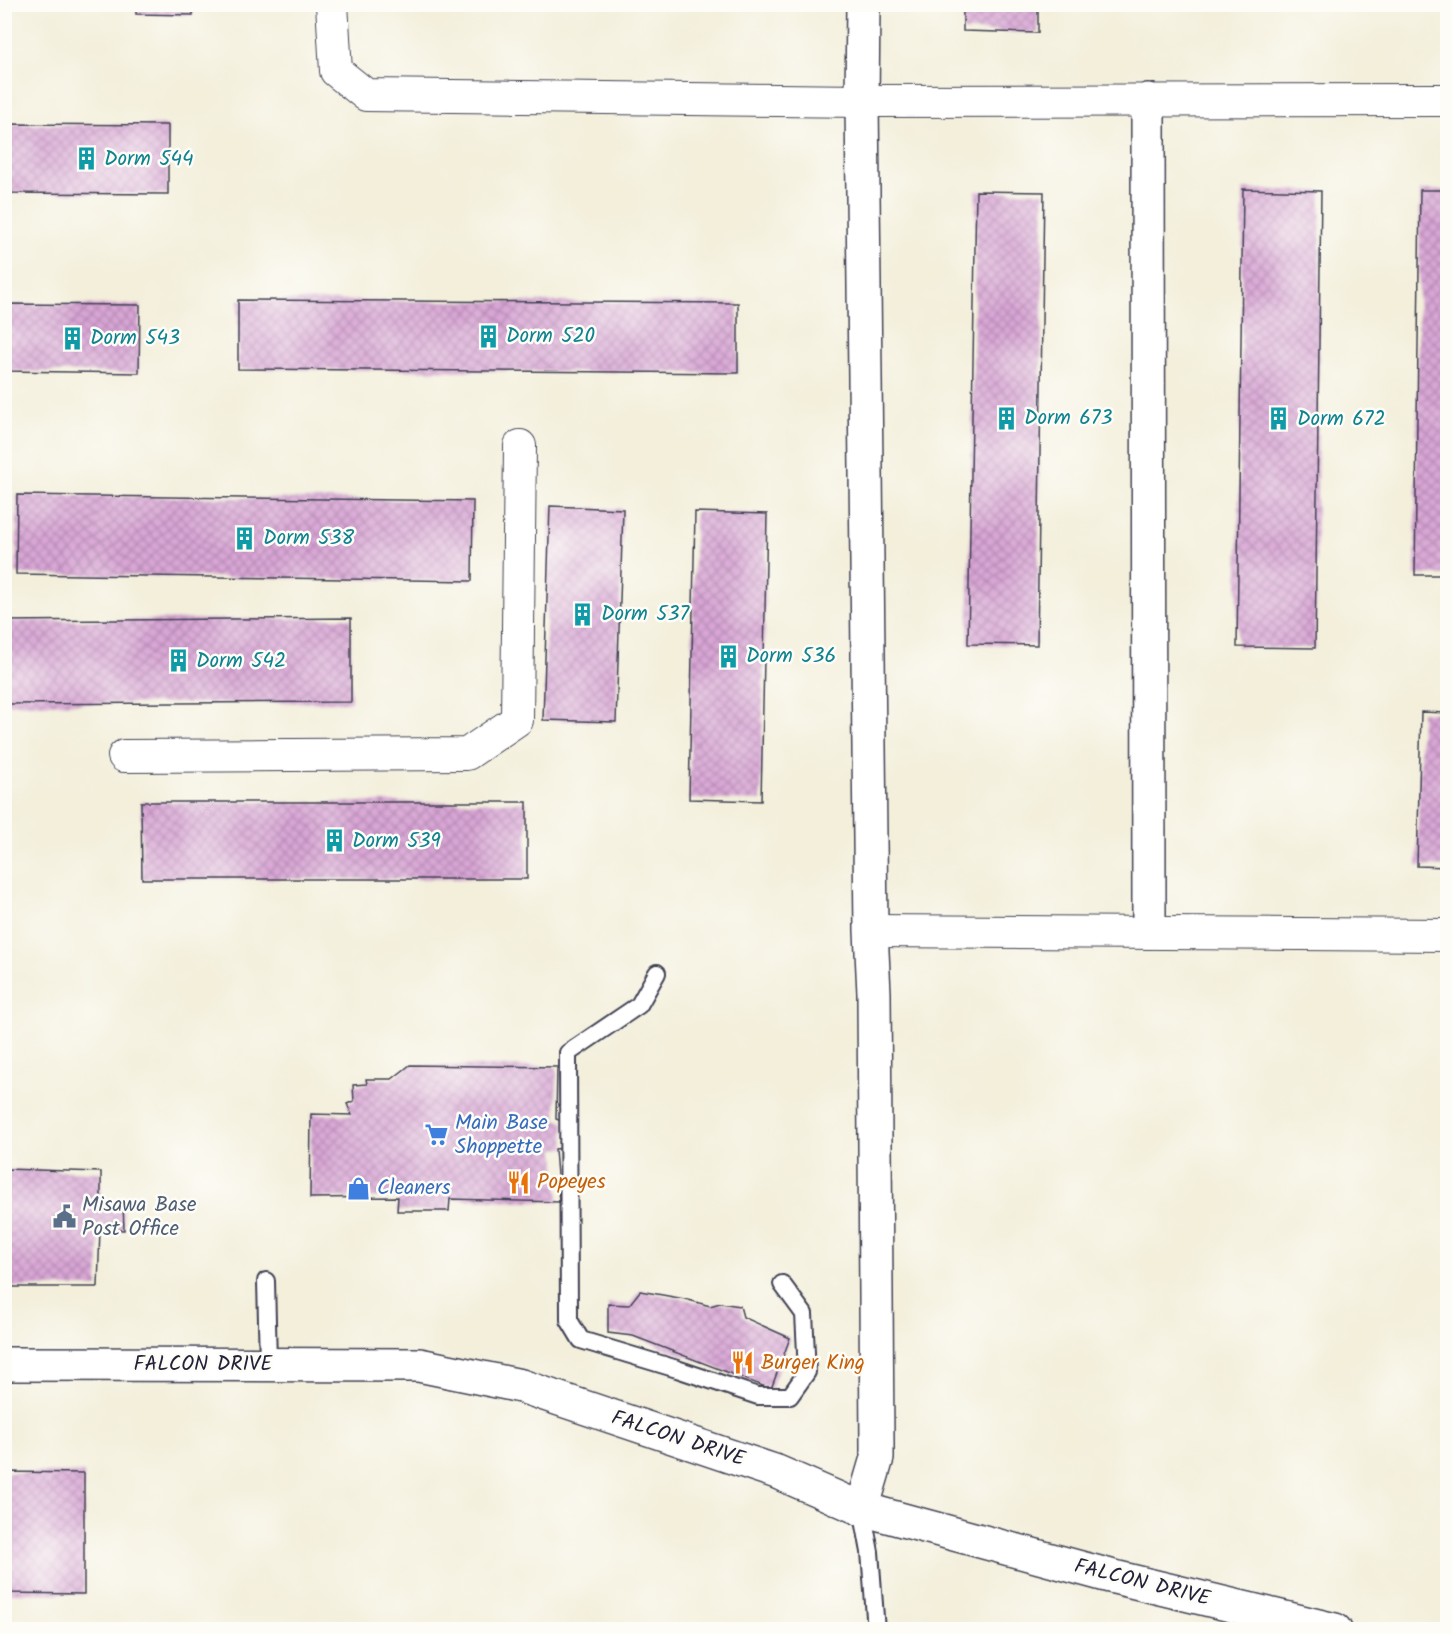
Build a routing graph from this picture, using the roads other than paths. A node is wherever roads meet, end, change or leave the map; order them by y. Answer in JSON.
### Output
{"nodes":[{"id":1,"x":332,"y":4,"type":"edge"},
{"id":2,"x":863,"y":4,"type":"edge"},
{"id":3,"x":1148,"y":100,"type":"junction"},
{"id":4,"x":1448,"y":100,"type":"edge"},
{"id":5,"x":862,"y":101,"type":"junction"},
{"id":6,"x":520,"y":446,"type":"dead end"},
{"id":7,"x":124,"y":756,"type":"dead end"},
{"id":8,"x":871,"y":931,"type":"junction"},
{"id":9,"x":1149,"y":932,"type":"junction"},
{"id":10,"x":1448,"y":935,"type":"edge"},
{"id":11,"x":657,"y":973,"type":"dead end"},
{"id":12,"x":266,"y":1281,"type":"dead end"},
{"id":13,"x":782,"y":1284,"type":"dead end"},
{"id":14,"x":268,"y":1363,"type":"junction"},
{"id":15,"x":4,"y":1364,"type":"edge"},
{"id":16,"x":862,"y":1509,"type":"junction"},
{"id":17,"x":1255,"y":1621,"type":"edge"},
{"id":18,"x":876,"y":1629,"type":"edge"},
{"id":19,"x":1335,"y":1629,"type":"edge"}],
"edges":[{"from":1,"to":5,"type":"street"},
{"from":2,"to":5,"type":"street"},
{"from":3,"to":4,"type":"street"},
{"from":3,"to":5,"type":"street"},
{"from":3,"to":9,"type":"street"},
{"from":5,"to":8,"type":"street"},
{"from":6,"to":7,"type":"street"},
{"from":8,"to":9,"type":"street"},
{"from":8,"to":16,"type":"street"},
{"from":9,"to":10,"type":"street"},
{"from":11,"to":13,"type":"lane"},
{"from":12,"to":14,"type":"lane"},
{"from":14,"to":15,"type":"street","name":"FALCON DRIVE"},
{"from":14,"to":16,"type":"street","name":"FALCON DRIVE"},
{"from":16,"to":17,"type":"street","name":"FALCON DRIVE"},
{"from":16,"to":18,"type":"lane"},
{"from":17,"to":19,"type":"street","name":"FALCON DRIVE"}]}
